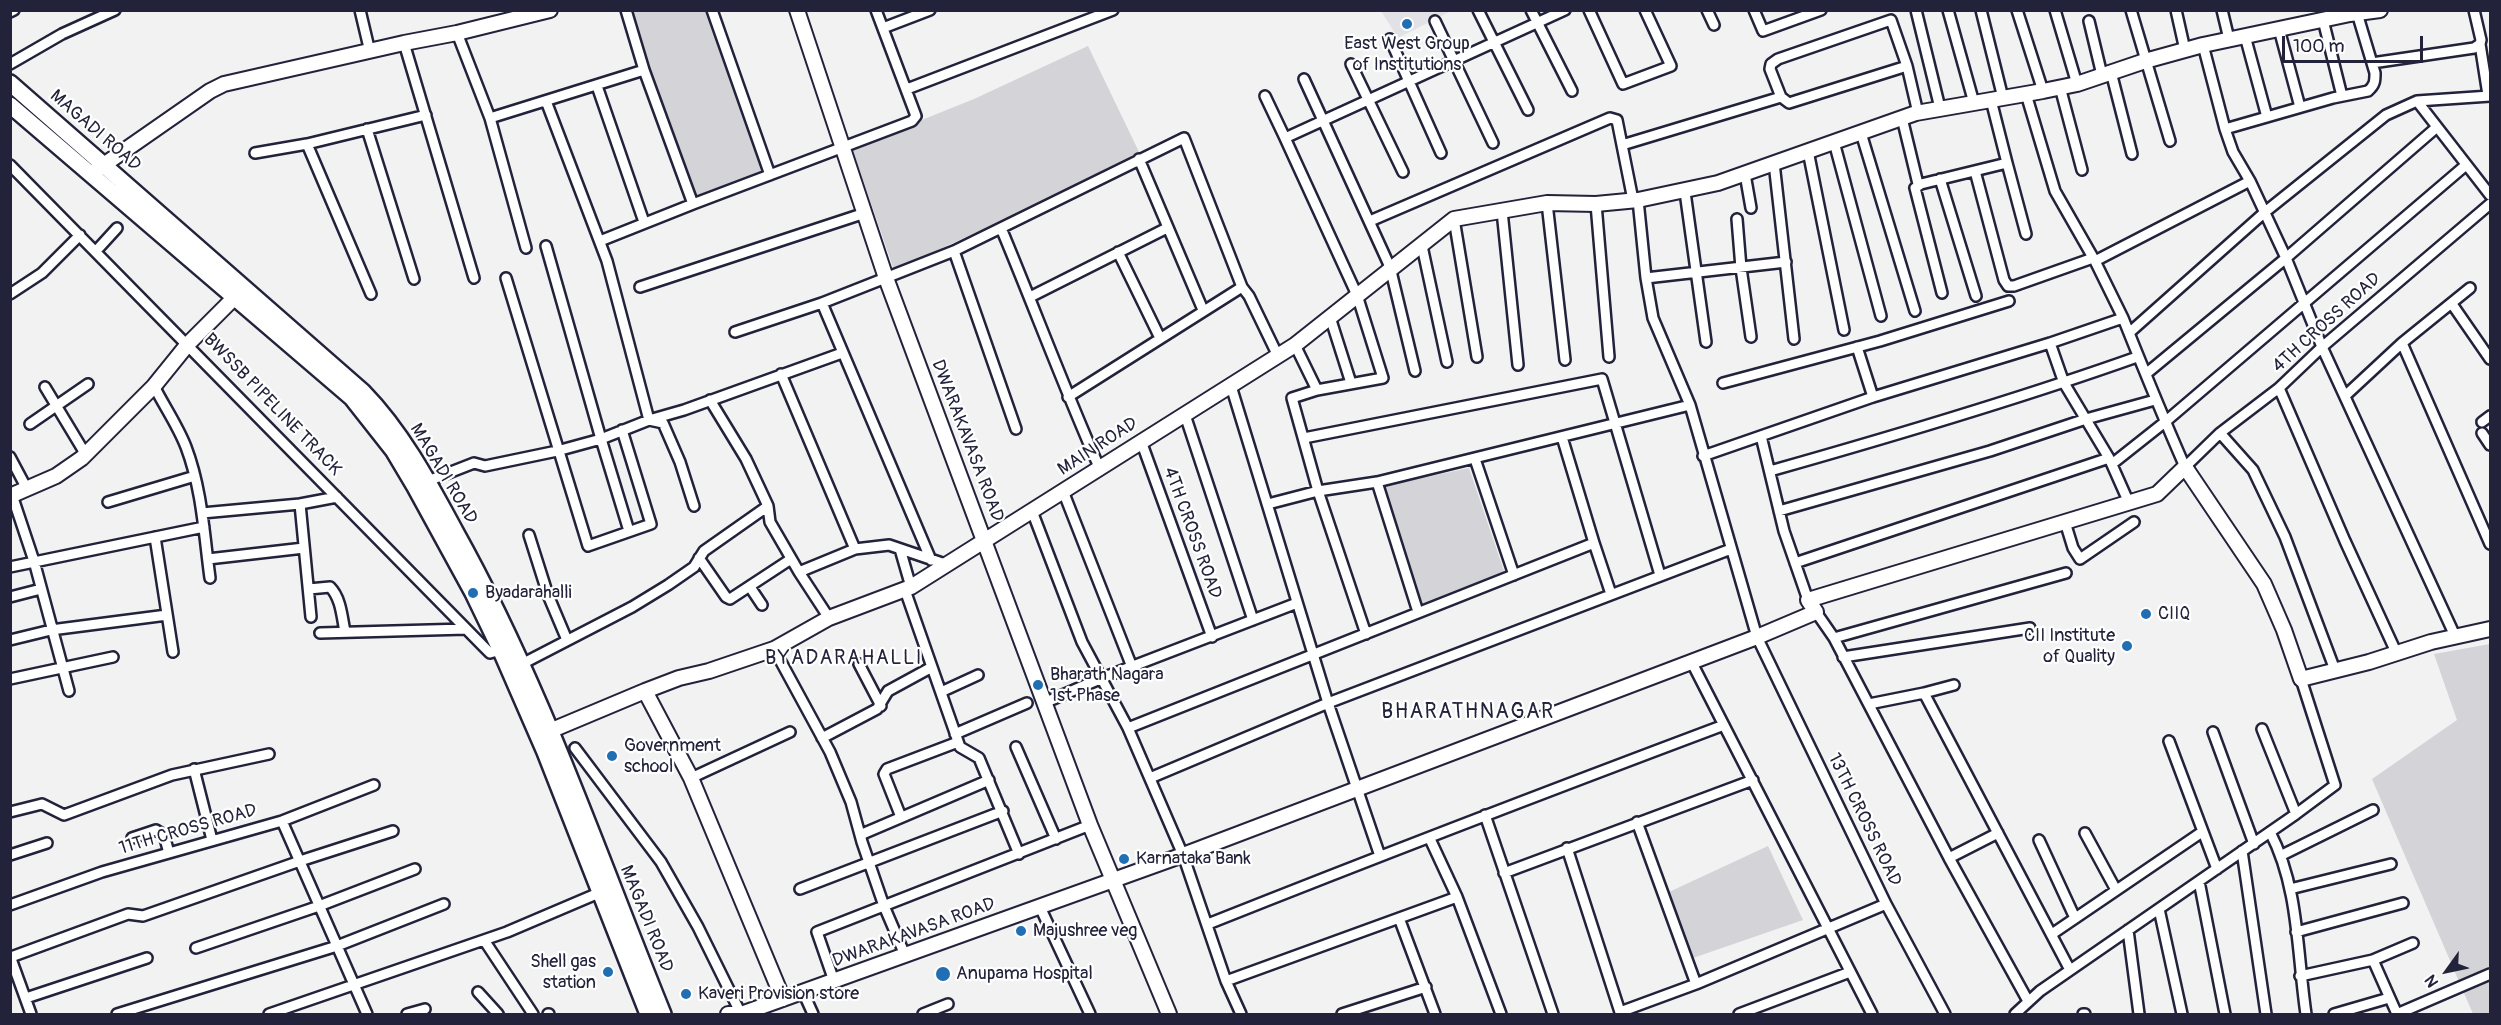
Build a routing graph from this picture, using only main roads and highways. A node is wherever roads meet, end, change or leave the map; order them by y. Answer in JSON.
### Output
{"nodes":[{"id":1,"x":10,"y":83,"type":"edge"},
{"id":2,"x":10,"y":105,"type":"edge"},
{"id":3,"x":240,"y":293,"type":"junction"},
{"id":4,"x":507,"y":648,"type":"junction"},
{"id":5,"x":516,"y":667,"type":"junction"},
{"id":6,"x":648,"y":1014,"type":"edge"},
{"id":7,"x":663,"y":1014,"type":"edge"}],
"edges":[{"from":1,"to":3,"type":"main road","name":"MAGADI ROAD"},
{"from":2,"to":3,"type":"main road","name":"MAGADI ROAD"},
{"from":3,"to":4,"type":"main road","name":"MAGADI ROAD"},
{"from":3,"to":4,"type":"main road","name":"MAGADI ROAD"},
{"from":4,"to":5,"type":"main road","name":"MAGADI ROAD"},
{"from":5,"to":6,"type":"main road","name":"MAGADI ROAD"},
{"from":5,"to":7,"type":"main road","name":"MAGADI ROAD"}]}
